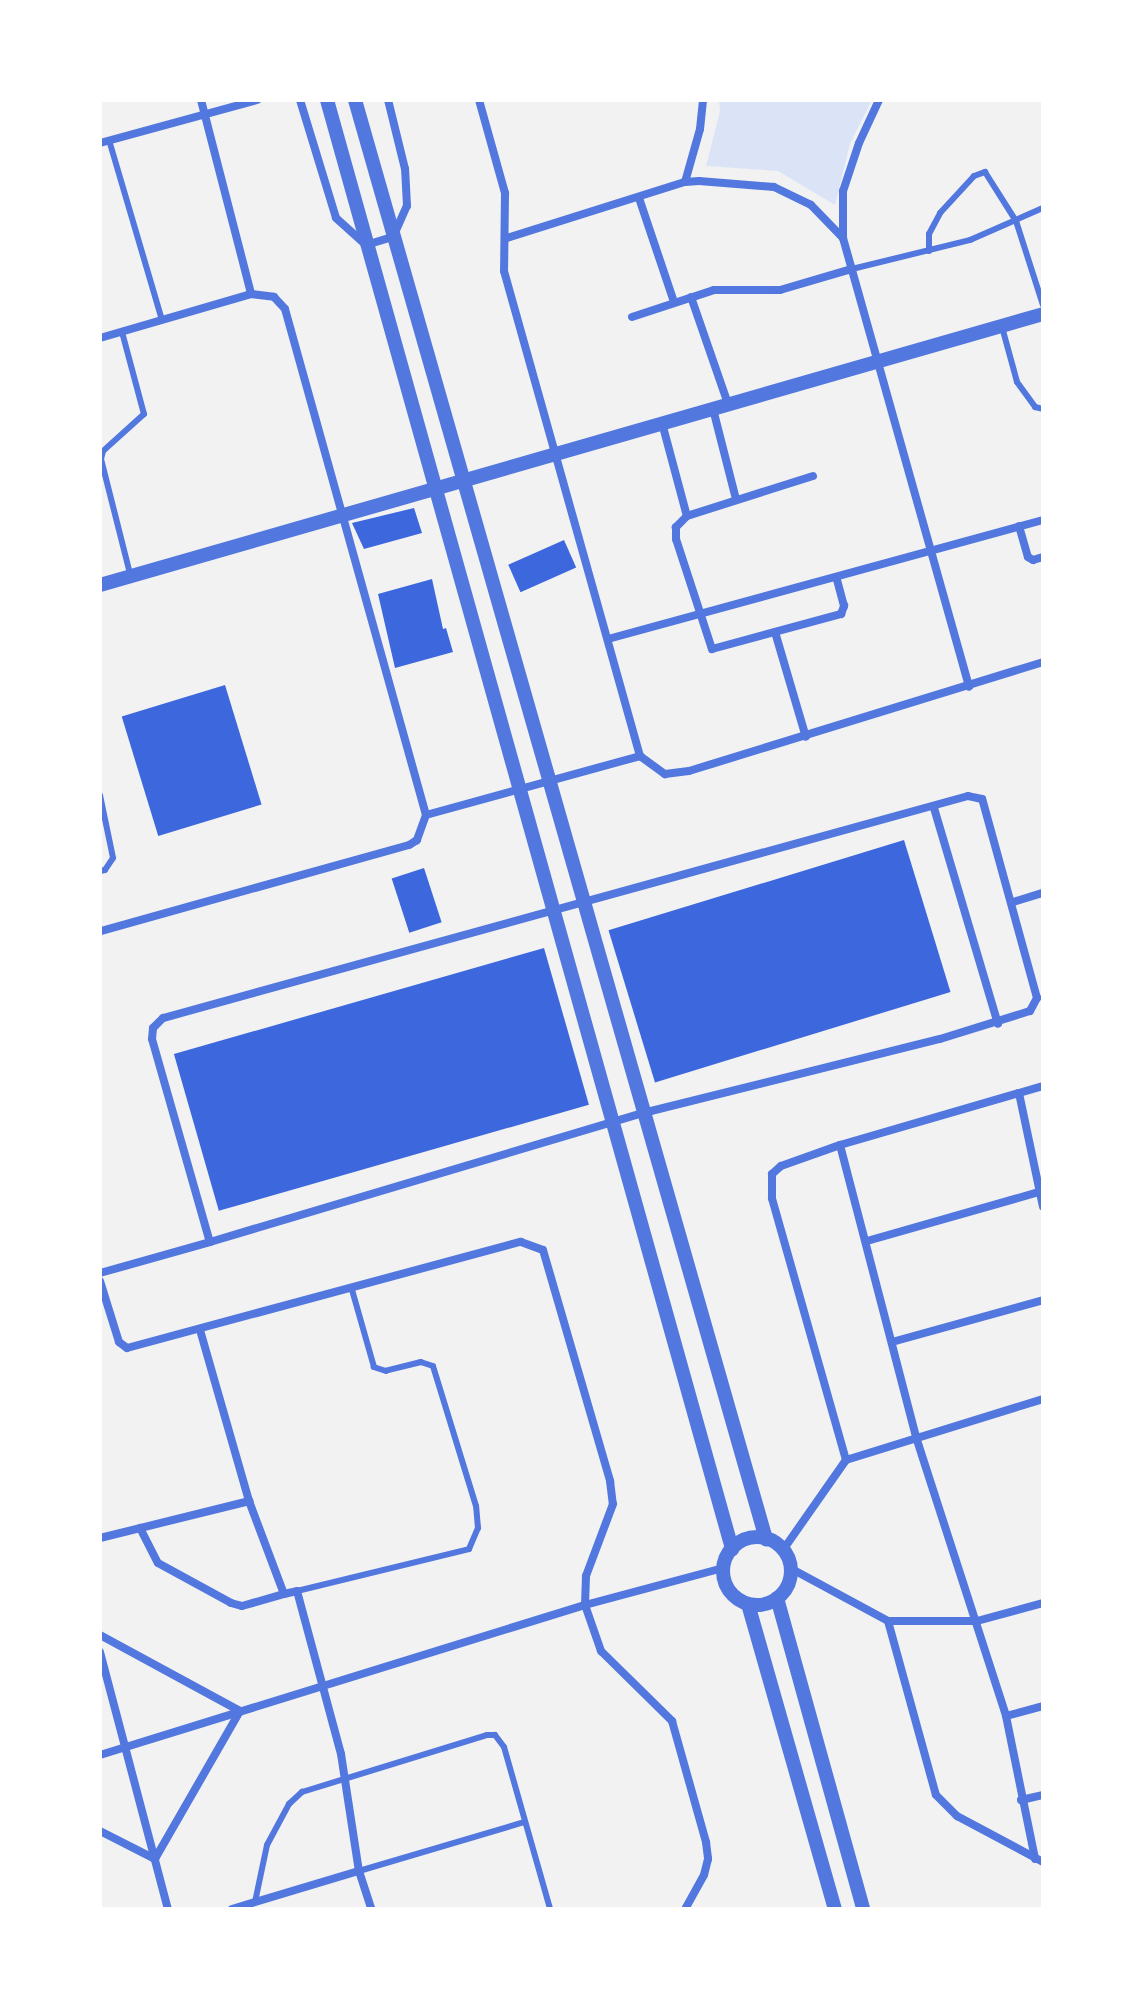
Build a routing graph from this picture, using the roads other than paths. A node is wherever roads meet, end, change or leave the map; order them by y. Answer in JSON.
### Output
{"nodes":[{"id":1,"x":201,"y":100,"type":"edge"},
{"id":2,"x":257,"y":100,"type":"edge"},
{"id":3,"x":300,"y":100,"type":"edge"},
{"id":4,"x":327,"y":100,"type":"edge"},
{"id":5,"x":355,"y":100,"type":"edge"},
{"id":6,"x":388,"y":100,"type":"edge"},
{"id":7,"x":479,"y":100,"type":"edge"},
{"id":8,"x":703,"y":100,"type":"edge"},
{"id":9,"x":879,"y":100,"type":"edge"},
{"id":10,"x":206,"y":115,"type":"junction"},
{"id":11,"x":105,"y":141,"type":"edge"},
{"id":12,"x":685,"y":182,"type":"junction"},
{"id":13,"x":639,"y":198,"type":"junction"},
{"id":14,"x":1043,"y":208,"type":"edge"},
{"id":15,"x":1016,"y":221,"type":"junction"},
{"id":16,"x":393,"y":237,"type":"junction"},
{"id":17,"x":507,"y":238,"type":"junction"},
{"id":18,"x":843,"y":238,"type":"junction"},
{"id":19,"x":366,"y":245,"type":"junction"},
{"id":20,"x":929,"y":251,"type":"junction"},
{"id":21,"x":852,"y":269,"type":"junction"},
{"id":22,"x":251,"y":294,"type":"junction"},
{"id":23,"x":691,"y":297,"type":"junction"},
{"id":24,"x":674,"y":302,"type":"junction"},
{"id":25,"x":1043,"y":305,"type":"edge"},
{"id":26,"x":1043,"y":314,"type":"edge"},
{"id":27,"x":632,"y":317,"type":"dead end"},
{"id":28,"x":162,"y":320,"type":"junction"},
{"id":29,"x":1002,"y":326,"type":"junction"},
{"id":30,"x":122,"y":332,"type":"junction"},
{"id":31,"x":100,"y":338,"type":"edge"},
{"id":32,"x":878,"y":361,"type":"junction"},
{"id":33,"x":728,"y":404,"type":"junction"},
{"id":34,"x":713,"y":409,"type":"junction"},
{"id":35,"x":1043,"y":409,"type":"edge"},
{"id":36,"x":662,"y":423,"type":"junction"},
{"id":37,"x":555,"y":455,"type":"junction"},
{"id":38,"x":813,"y":476,"type":"dead end"},
{"id":39,"x":464,"y":481,"type":"junction"},
{"id":40,"x":434,"y":489,"type":"junction"},
{"id":41,"x":736,"y":499,"type":"junction"},
{"id":42,"x":343,"y":516,"type":"junction"},
{"id":43,"x":687,"y":516,"type":"junction"},
{"id":44,"x":1043,"y":520,"type":"edge"},
{"id":45,"x":1019,"y":526,"type":"junction"},
{"id":46,"x":929,"y":551,"type":"junction"},
{"id":47,"x":1043,"y":557,"type":"edge"},
{"id":48,"x":131,"y":576,"type":"junction"},
{"id":49,"x":836,"y":577,"type":"junction"},
{"id":50,"x":100,"y":585,"type":"edge"},
{"id":51,"x":703,"y":613,"type":"junction"},
{"id":52,"x":775,"y":632,"type":"junction"},
{"id":53,"x":608,"y":639,"type":"junction"},
{"id":54,"x":1043,"y":662,"type":"edge"},
{"id":55,"x":969,"y":687,"type":"junction"},
{"id":56,"x":806,"y":737,"type":"junction"},
{"id":57,"x":640,"y":756,"type":"junction"},
{"id":58,"x":550,"y":780,"type":"junction"},
{"id":59,"x":518,"y":789,"type":"junction"},
{"id":60,"x":100,"y":795,"type":"edge"},
{"id":61,"x":934,"y":808,"type":"junction"},
{"id":62,"x":426,"y":815,"type":"junction"},
{"id":63,"x":100,"y":871,"type":"edge"},
{"id":64,"x":1043,"y":893,"type":"edge"},
{"id":65,"x":583,"y":901,"type":"junction"},
{"id":66,"x":1013,"y":902,"type":"junction"},
{"id":67,"x":553,"y":909,"type":"junction"},
{"id":68,"x":100,"y":931,"type":"edge"},
{"id":69,"x":1039,"y":1006,"type":"edge"},
{"id":70,"x":998,"y":1024,"type":"junction"},
{"id":71,"x":1043,"y":1086,"type":"edge"},
{"id":72,"x":1019,"y":1093,"type":"junction"},
{"id":73,"x":643,"y":1113,"type":"junction"},
{"id":74,"x":613,"y":1123,"type":"junction"},
{"id":75,"x":840,"y":1145,"type":"junction"},
{"id":76,"x":1039,"y":1192,"type":"junction"},
{"id":77,"x":1043,"y":1207,"type":"edge"},
{"id":78,"x":867,"y":1241,"type":"junction"},
{"id":79,"x":210,"y":1242,"type":"junction"},
{"id":80,"x":100,"y":1273,"type":"edge"},
{"id":81,"x":100,"y":1281,"type":"edge"},
{"id":82,"x":352,"y":1290,"type":"junction"},
{"id":83,"x":1043,"y":1300,"type":"edge"},
{"id":84,"x":200,"y":1330,"type":"junction"},
{"id":85,"x":892,"y":1342,"type":"junction"},
{"id":86,"x":1043,"y":1399,"type":"edge"},
{"id":87,"x":916,"y":1437,"type":"junction"},
{"id":88,"x":846,"y":1460,"type":"junction"},
{"id":89,"x":249,"y":1501,"type":"junction"},
{"id":90,"x":140,"y":1528,"type":"junction"},
{"id":91,"x":100,"y":1538,"type":"edge"},
{"id":92,"x":766,"y":1539,"type":"junction"},
{"id":93,"x":732,"y":1549,"type":"junction"},
{"id":94,"x":783,"y":1550,"type":"junction"},
{"id":95,"x":723,"y":1568,"type":"junction"},
{"id":96,"x":790,"y":1568,"type":"junction"},
{"id":97,"x":297,"y":1591,"type":"junction"},
{"id":98,"x":284,"y":1594,"type":"junction"},
{"id":99,"x":777,"y":1598,"type":"junction"},
{"id":100,"x":1043,"y":1603,"type":"edge"},
{"id":101,"x":748,"y":1604,"type":"junction"},
{"id":102,"x":585,"y":1605,"type":"junction"},
{"id":103,"x":888,"y":1621,"type":"junction"},
{"id":104,"x":977,"y":1621,"type":"junction"},
{"id":105,"x":100,"y":1635,"type":"edge"},
{"id":106,"x":100,"y":1652,"type":"edge"},
{"id":107,"x":322,"y":1686,"type":"junction"},
{"id":108,"x":1043,"y":1706,"type":"edge"},
{"id":109,"x":240,"y":1711,"type":"junction"},
{"id":110,"x":1006,"y":1716,"type":"junction"},
{"id":111,"x":125,"y":1748,"type":"junction"},
{"id":112,"x":100,"y":1755,"type":"edge"},
{"id":113,"x":345,"y":1778,"type":"junction"},
{"id":114,"x":1043,"y":1795,"type":"edge"},
{"id":115,"x":1021,"y":1800,"type":"junction"},
{"id":116,"x":524,"y":1822,"type":"junction"},
{"id":117,"x":100,"y":1831,"type":"edge"},
{"id":118,"x":155,"y":1859,"type":"junction"},
{"id":119,"x":1039,"y":1860,"type":"edge"},
{"id":120,"x":359,"y":1871,"type":"junction"},
{"id":121,"x":255,"y":1902,"type":"junction"},
{"id":122,"x":168,"y":1909,"type":"edge"},
{"id":123,"x":232,"y":1909,"type":"edge"},
{"id":124,"x":371,"y":1909,"type":"edge"},
{"id":125,"x":550,"y":1909,"type":"edge"},
{"id":126,"x":685,"y":1909,"type":"edge"},
{"id":127,"x":835,"y":1909,"type":"edge"},
{"id":128,"x":863,"y":1909,"type":"edge"}],
"edges":[{"from":1,"to":10,"type":"street"},
{"from":2,"to":10,"type":"street"},
{"from":3,"to":19,"type":"street"},
{"from":4,"to":19,"type":"street"},
{"from":5,"to":16,"type":"street"},
{"from":6,"to":16,"type":"street"},
{"from":7,"to":17,"type":"street"},
{"from":8,"to":12,"type":"street"},
{"from":9,"to":18,"type":"street"},
{"from":10,"to":11,"type":"street"},
{"from":10,"to":22,"type":"street"},
{"from":11,"to":28,"type":"lane"},
{"from":12,"to":13,"type":"street"},
{"from":12,"to":18,"type":"street"},
{"from":13,"to":17,"type":"street"},
{"from":13,"to":24,"type":"street"},
{"from":14,"to":15,"type":"lane"},
{"from":15,"to":20,"type":"lane"},
{"from":15,"to":20,"type":"lane"},
{"from":15,"to":25,"type":"lane"},
{"from":16,"to":19,"type":"street"},
{"from":16,"to":39,"type":"street"},
{"from":17,"to":37,"type":"street"},
{"from":18,"to":21,"type":"street"},
{"from":19,"to":40,"type":"street"},
{"from":20,"to":21,"type":"lane"},
{"from":21,"to":23,"type":"street"},
{"from":21,"to":32,"type":"street"},
{"from":22,"to":28,"type":"street"},
{"from":22,"to":42,"type":"street"},
{"from":23,"to":24,"type":"street"},
{"from":23,"to":33,"type":"street"},
{"from":24,"to":27,"type":"street"},
{"from":26,"to":29,"type":"street"},
{"from":28,"to":30,"type":"street"},
{"from":29,"to":32,"type":"street"},
{"from":29,"to":35,"type":"lane"},
{"from":30,"to":31,"type":"street"},
{"from":30,"to":48,"type":"lane"},
{"from":32,"to":33,"type":"street"},
{"from":32,"to":46,"type":"street"},
{"from":33,"to":34,"type":"street"},
{"from":34,"to":36,"type":"street"},
{"from":34,"to":41,"type":"street"},
{"from":36,"to":37,"type":"street"},
{"from":36,"to":43,"type":"street"},
{"from":37,"to":39,"type":"street"},
{"from":37,"to":53,"type":"street"},
{"from":38,"to":41,"type":"street"},
{"from":39,"to":40,"type":"street"},
{"from":39,"to":58,"type":"street"},
{"from":40,"to":42,"type":"street"},
{"from":40,"to":59,"type":"street"},
{"from":41,"to":43,"type":"street"},
{"from":42,"to":48,"type":"street"},
{"from":42,"to":62,"type":"street"},
{"from":43,"to":51,"type":"street"},
{"from":44,"to":45,"type":"street"},
{"from":45,"to":46,"type":"street"},
{"from":45,"to":47,"type":"street"},
{"from":46,"to":49,"type":"street"},
{"from":46,"to":55,"type":"street"},
{"from":48,"to":50,"type":"street"},
{"from":49,"to":51,"type":"street"},
{"from":49,"to":52,"type":"street"},
{"from":51,"to":52,"type":"street"},
{"from":51,"to":53,"type":"street"},
{"from":52,"to":56,"type":"street"},
{"from":53,"to":57,"type":"street"},
{"from":54,"to":55,"type":"street"},
{"from":55,"to":56,"type":"street"},
{"from":56,"to":57,"type":"street"},
{"from":57,"to":58,"type":"street"},
{"from":58,"to":59,"type":"street"},
{"from":58,"to":65,"type":"street"},
{"from":59,"to":62,"type":"street"},
{"from":59,"to":67,"type":"street"},
{"from":60,"to":63,"type":"lane"},
{"from":61,"to":65,"type":"street"},
{"from":61,"to":66,"type":"street"},
{"from":61,"to":70,"type":"street"},
{"from":62,"to":68,"type":"street"},
{"from":64,"to":66,"type":"street"},
{"from":65,"to":67,"type":"street"},
{"from":65,"to":73,"type":"street"},
{"from":66,"to":69,"type":"street"},
{"from":67,"to":74,"type":"street"},
{"from":67,"to":79,"type":"street"},
{"from":69,"to":70,"type":"street"},
{"from":70,"to":73,"type":"street"},
{"from":71,"to":72,"type":"street"},
{"from":72,"to":75,"type":"street"},
{"from":72,"to":76,"type":"street"},
{"from":73,"to":74,"type":"street"},
{"from":73,"to":92,"type":"street"},
{"from":74,"to":79,"type":"street"},
{"from":74,"to":93,"type":"street"},
{"from":75,"to":78,"type":"street"},
{"from":75,"to":88,"type":"street"},
{"from":76,"to":77,"type":"street"},
{"from":76,"to":78,"type":"street"},
{"from":78,"to":85,"type":"street"},
{"from":79,"to":80,"type":"street"},
{"from":81,"to":84,"type":"street"},
{"from":82,"to":84,"type":"street"},
{"from":82,"to":97,"type":"lane"},
{"from":82,"to":102,"type":"street"},
{"from":83,"to":85,"type":"street"},
{"from":84,"to":89,"type":"street"},
{"from":85,"to":87,"type":"street"},
{"from":86,"to":87,"type":"street"},
{"from":87,"to":88,"type":"street"},
{"from":87,"to":104,"type":"street"},
{"from":88,"to":94,"type":"street"},
{"from":89,"to":90,"type":"street"},
{"from":89,"to":98,"type":"street"},
{"from":90,"to":91,"type":"street"},
{"from":90,"to":98,"type":"street"},
{"from":92,"to":93,"type":"street"},
{"from":92,"to":94,"type":"street"},
{"from":93,"to":95,"type":"street"},
{"from":94,"to":96,"type":"street"},
{"from":95,"to":101,"type":"street"},
{"from":95,"to":102,"type":"street"},
{"from":96,"to":99,"type":"street"},
{"from":96,"to":103,"type":"street"},
{"from":97,"to":98,"type":"street"},
{"from":97,"to":107,"type":"street"},
{"from":99,"to":101,"type":"street"},
{"from":99,"to":128,"type":"street"},
{"from":100,"to":104,"type":"street"},
{"from":101,"to":127,"type":"street"},
{"from":102,"to":107,"type":"street"},
{"from":102,"to":126,"type":"street"},
{"from":103,"to":104,"type":"street"},
{"from":103,"to":119,"type":"street"},
{"from":104,"to":110,"type":"street"},
{"from":105,"to":109,"type":"street"},
{"from":106,"to":111,"type":"street"},
{"from":107,"to":109,"type":"street"},
{"from":107,"to":113,"type":"street"},
{"from":108,"to":110,"type":"street"},
{"from":109,"to":111,"type":"street"},
{"from":109,"to":118,"type":"street"},
{"from":110,"to":115,"type":"street"},
{"from":111,"to":112,"type":"street"},
{"from":111,"to":118,"type":"street"},
{"from":113,"to":116,"type":"lane"},
{"from":113,"to":120,"type":"street"},
{"from":113,"to":121,"type":"lane"},
{"from":114,"to":115,"type":"street"},
{"from":115,"to":119,"type":"street"},
{"from":116,"to":120,"type":"lane"},
{"from":116,"to":125,"type":"lane"},
{"from":117,"to":118,"type":"street"},
{"from":118,"to":122,"type":"street"},
{"from":120,"to":121,"type":"street"},
{"from":120,"to":124,"type":"street"},
{"from":121,"to":123,"type":"street"}]}
